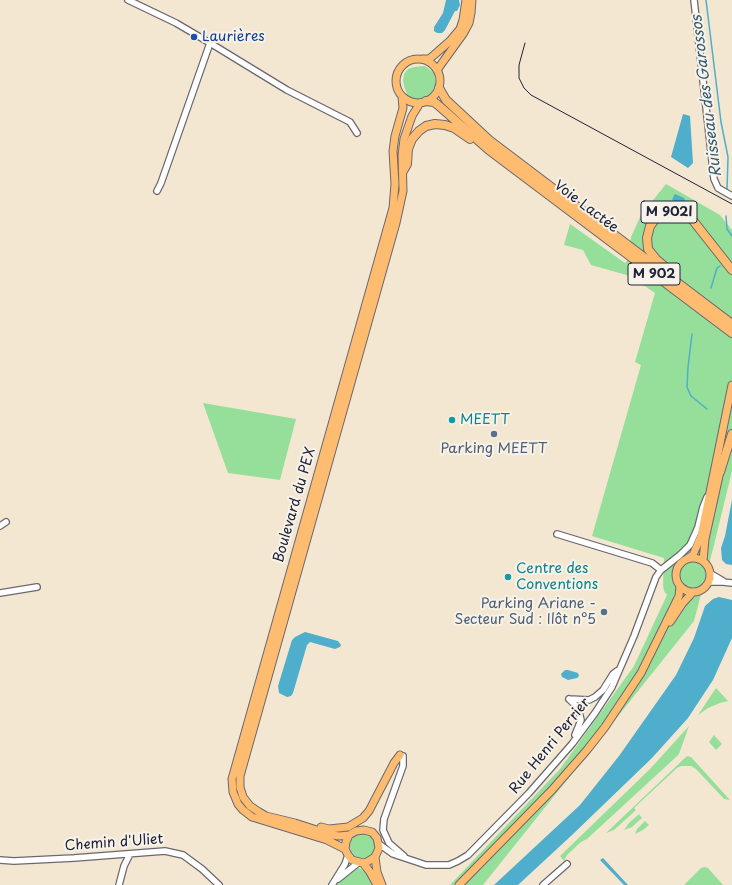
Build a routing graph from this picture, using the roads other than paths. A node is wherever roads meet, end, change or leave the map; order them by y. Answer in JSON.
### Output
{"nodes":[{"id":1,"x":128,"y":0,"type":"edge"},
{"id":2,"x":466,"y":0,"type":"edge"},
{"id":3,"x":472,"y":0,"type":"edge"},
{"id":4,"x":694,"y":0,"type":"edge"},
{"id":5,"x":210,"y":43,"type":"junction"},
{"id":6,"x":423,"y":59,"type":"junction"},
{"id":7,"x":437,"y":70,"type":"junction"},
{"id":8,"x":439,"y":88,"type":"junction"},
{"id":9,"x":402,"y":97,"type":"junction"},
{"id":10,"x":423,"y":102,"type":"junction"},
{"id":11,"x":356,"y":133,"type":"dead end"},
{"id":12,"x":515,"y":170,"type":"junction"},
{"id":13,"x":403,"y":171,"type":"junction"},
{"id":14,"x":157,"y":191,"type":"dead end"},
{"id":15,"x":732,"y":196,"type":"edge"},
{"id":16,"x":732,"y":270,"type":"edge"},
{"id":17,"x":675,"y":280,"type":"junction"},
{"id":18,"x":732,"y":324,"type":"edge"},
{"id":19,"x":732,"y":333,"type":"edge"},
{"id":20,"x":732,"y":385,"type":"edge"},
{"id":21,"x":732,"y":406,"type":"edge"},
{"id":22,"x":732,"y":434,"type":"edge"},
{"id":23,"x":720,"y":472,"type":"junction"},
{"id":24,"x":709,"y":494,"type":"junction"},
{"id":25,"x":6,"y":522,"type":"dead end"},
{"id":26,"x":0,"y":526,"type":"edge"},
{"id":27,"x":557,"y":534,"type":"dead end"},
{"id":28,"x":688,"y":558,"type":"junction"},
{"id":29,"x":703,"y":561,"type":"junction"},
{"id":30,"x":661,"y":570,"type":"junction"},
{"id":31,"x":711,"y":574,"type":"junction"},
{"id":32,"x":709,"y":582,"type":"junction"},
{"id":33,"x":723,"y":582,"type":"junction"},
{"id":34,"x":732,"y":583,"type":"edge"},
{"id":35,"x":680,"y":586,"type":"junction"},
{"id":36,"x":37,"y":587,"type":"dead end"},
{"id":37,"x":693,"y":592,"type":"junction"},
{"id":38,"x":0,"y":593,"type":"edge"},
{"id":39,"x":650,"y":655,"type":"junction"},
{"id":40,"x":619,"y":669,"type":"junction"},
{"id":41,"x":565,"y":752,"type":"junction"},
{"id":42,"x":401,"y":756,"type":"joint"},
{"id":43,"x":295,"y":823,"type":"junction"},
{"id":44,"x":349,"y":835,"type":"junction"},
{"id":45,"x":379,"y":844,"type":"junction"},
{"id":46,"x":347,"y":852,"type":"junction"},
{"id":47,"x":130,"y":854,"type":"junction"},
{"id":48,"x":375,"y":857,"type":"junction"},
{"id":49,"x":406,"y":858,"type":"junction"},
{"id":50,"x":0,"y":860,"type":"edge"},
{"id":51,"x":361,"y":863,"type":"junction"},
{"id":52,"x":567,"y":864,"type":"dead end"},
{"id":53,"x":333,"y":884,"type":"edge"},
{"id":54,"x":118,"y":885,"type":"edge"},
{"id":55,"x":219,"y":885,"type":"edge"},
{"id":56,"x":377,"y":885,"type":"edge"},
{"id":57,"x":382,"y":885,"type":"edge"},
{"id":58,"x":459,"y":885,"type":"edge"},
{"id":59,"x":543,"y":885,"type":"edge"}],
"edges":[{"from":1,"to":5,"type":"street"},
{"from":2,"to":6,"type":"main road"},
{"from":3,"to":7,"type":"main road"},
{"from":4,"to":15,"type":"street"},
{"from":5,"to":11,"type":"street"},
{"from":5,"to":14,"type":"street"},
{"from":6,"to":7,"type":"main road"},
{"from":6,"to":9,"type":"main road"},
{"from":7,"to":8,"type":"main road"},
{"from":8,"to":10,"type":"main road"},
{"from":8,"to":17,"type":"highway","name":"Voie Lactée","number":"M 902"},
{"from":9,"to":10,"type":"main road"},
{"from":9,"to":46,"type":"main road","name":"Boulevard du PEX"},
{"from":10,"to":12,"type":"highway","name":"Voie Lactée","number":"M 902"},
{"from":10,"to":13,"type":"main road","name":"Boulevard du PEX"},
{"from":12,"to":13,"type":"highway"},
{"from":12,"to":19,"type":"highway","name":"Voie Lactée","number":"M 902"},
{"from":13,"to":43,"type":"main road","name":"Boulevard du PEX"},
{"from":16,"to":17,"type":"highway","number":"M 902l"},
{"from":17,"to":18,"type":"highway","name":"Voie Lactée","number":"M 902"},
{"from":20,"to":24,"type":"main road"},
{"from":21,"to":23,"type":"main road"},
{"from":22,"to":23,"type":"highway"},
{"from":23,"to":29,"type":"main road"},
{"from":24,"to":28,"type":"main road"},
{"from":24,"to":30,"type":"street","name":"Rue Henri Perrier"},
{"from":25,"to":26,"type":"street"},
{"from":27,"to":30,"type":"street"},
{"from":28,"to":29,"type":"main road"},
{"from":28,"to":35,"type":"main road"},
{"from":29,"to":31,"type":"main road"},
{"from":30,"to":40,"type":"street","name":"Rue Henri Perrier"},
{"from":31,"to":32,"type":"main road"},
{"from":31,"to":33,"type":"street"},
{"from":32,"to":33,"type":"street"},
{"from":32,"to":37,"type":"main road"},
{"from":33,"to":34,"type":"street"},
{"from":35,"to":37,"type":"main road"},
{"from":35,"to":39,"type":"main road"},
{"from":36,"to":38,"type":"street"},
{"from":37,"to":39,"type":"main road"},
{"from":39,"to":58,"type":"main road"},
{"from":40,"to":41,"type":"street","name":"Rue Henri Perrier"},
{"from":40,"to":41,"type":"street"},
{"from":41,"to":49,"type":"street","name":"Rue Henri Perrier"},
{"from":42,"to":43,"type":"main road"},
{"from":42,"to":49,"type":"street"},
{"from":43,"to":44,"type":"main road","name":"Boulevard du PEX"},
{"from":44,"to":45,"type":"main road"},
{"from":44,"to":46,"type":"main road"},
{"from":45,"to":48,"type":"main road"},
{"from":45,"to":49,"type":"street","name":"Rue Henri Perrier"},
{"from":46,"to":51,"type":"main road"},
{"from":46,"to":53,"type":"street"},
{"from":47,"to":50,"type":"street","name":"Chemin d'Uliet"},
{"from":47,"to":54,"type":"street"},
{"from":47,"to":55,"type":"street","name":"Chemin d'Uliet"},
{"from":48,"to":51,"type":"main road"},
{"from":48,"to":57,"type":"main road"},
{"from":51,"to":53,"type":"street"},
{"from":51,"to":56,"type":"main road"},
{"from":52,"to":59,"type":"street"}]}
